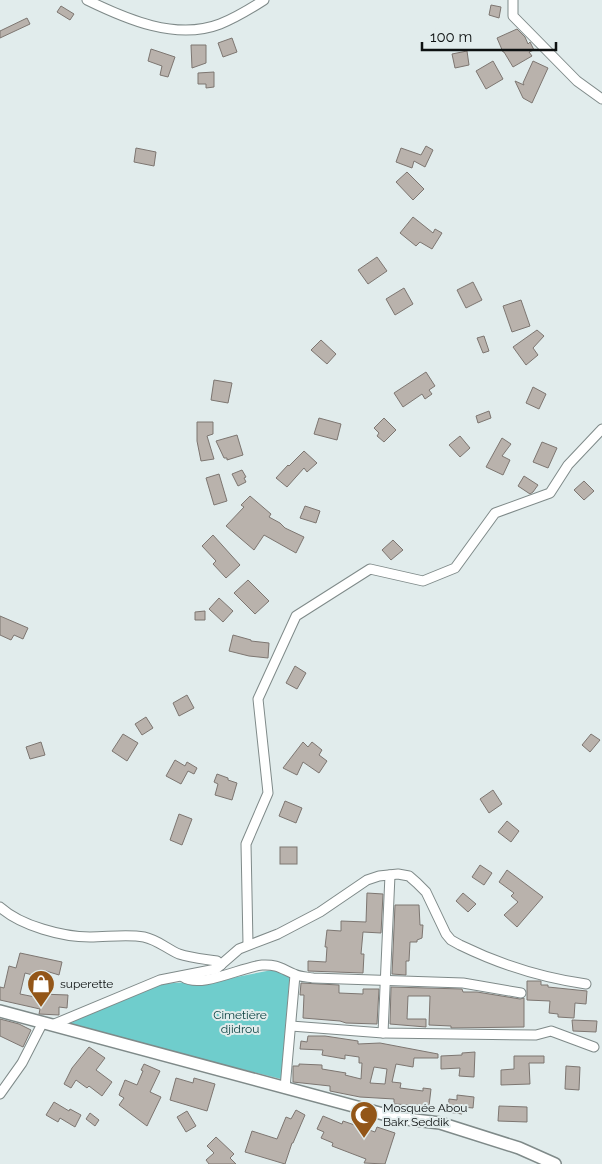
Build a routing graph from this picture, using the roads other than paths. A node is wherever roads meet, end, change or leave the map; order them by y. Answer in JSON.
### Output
{"nodes":[{"id":1,"x":87,"y":0,"type":"edge"},
{"id":2,"x":264,"y":0,"type":"edge"},
{"id":3,"x":513,"y":0,"type":"edge"},
{"id":4,"x":602,"y":98,"type":"edge"},
{"id":5,"x":602,"y":429,"type":"edge"},
{"id":6,"x":390,"y":875,"type":"junction"},
{"id":7,"x":0,"y":907,"type":"edge"},
{"id":8,"x":248,"y":944,"type":"junction"},
{"id":9,"x":221,"y":965,"type":"junction"},
{"id":10,"x":295,"y":975,"type":"junction"},
{"id":11,"x":182,"y":976,"type":"junction"},
{"id":12,"x":385,"y":980,"type":"junction"},
{"id":13,"x":586,"y":984,"type":"dead end"},
{"id":14,"x":521,"y":993,"type":"dead end"},
{"id":15,"x":0,"y":1011,"type":"edge"},
{"id":16,"x":47,"y":1024,"type":"junction"},
{"id":17,"x":291,"y":1026,"type":"junction"},
{"id":18,"x":383,"y":1033,"type":"junction"},
{"id":19,"x":594,"y":1047,"type":"dead end"},
{"id":20,"x":286,"y":1088,"type":"junction"},
{"id":21,"x":0,"y":1094,"type":"edge"},
{"id":22,"x":554,"y":1164,"type":"edge"}],
"edges":[{"from":1,"to":2,"type":"street"},
{"from":3,"to":4,"type":"street"},
{"from":5,"to":8,"type":"street"},
{"from":6,"to":8,"type":"street"},
{"from":6,"to":12,"type":"street"},
{"from":6,"to":13,"type":"street"},
{"from":7,"to":9,"type":"street"},
{"from":8,"to":9,"type":"street"},
{"from":9,"to":11,"type":"street"},
{"from":10,"to":11,"type":"street"},
{"from":10,"to":12,"type":"street"},
{"from":10,"to":17,"type":"street"},
{"from":11,"to":16,"type":"street"},
{"from":12,"to":14,"type":"street"},
{"from":12,"to":18,"type":"street"},
{"from":15,"to":16,"type":"street"},
{"from":16,"to":20,"type":"street"},
{"from":16,"to":21,"type":"street"},
{"from":17,"to":18,"type":"street"},
{"from":17,"to":20,"type":"street"},
{"from":18,"to":19,"type":"street"},
{"from":20,"to":22,"type":"street"}]}
